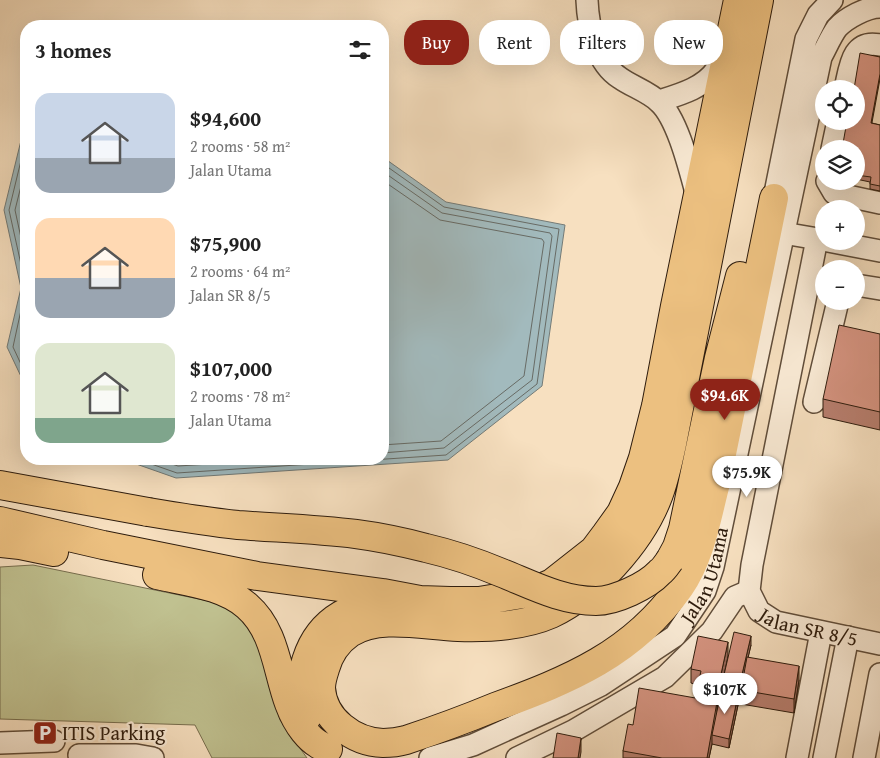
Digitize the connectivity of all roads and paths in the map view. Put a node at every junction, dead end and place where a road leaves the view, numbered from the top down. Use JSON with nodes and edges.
{"nodes":[{"id":1,"x":587,"y":0,"type":"edge"},
{"id":2,"x":743,"y":0,"type":"edge"},
{"id":3,"x":832,"y":0,"type":"edge"},
{"id":4,"x":880,"y":7,"type":"edge"},
{"id":5,"x":880,"y":45,"type":"edge"},
{"id":6,"x":728,"y":48,"type":"junction"},
{"id":7,"x":848,"y":80,"type":"edge"},
{"id":8,"x":659,"y":101,"type":"junction"},
{"id":9,"x":800,"y":155,"type":"junction"},
{"id":10,"x":815,"y":158,"type":"edge"},
{"id":11,"x":832,"y":190,"type":"edge"},
{"id":12,"x":697,"y":197,"type":"junction"},
{"id":13,"x":774,"y":198,"type":"junction"},
{"id":14,"x":880,"y":203,"type":"edge"},
{"id":15,"x":783,"y":233,"type":"junction"},
{"id":16,"x":815,"y":239,"type":"edge"},
{"id":17,"x":865,"y":247,"type":"edge"},
{"id":18,"x":880,"y":249,"type":"edge"},
{"id":19,"x":821,"y":250,"type":"edge"},
{"id":20,"x":865,"y":286,"type":"edge"},
{"id":21,"x":880,"y":289,"type":"edge"},
{"id":22,"x":836,"y":310,"type":"edge"},
{"id":23,"x":814,"y":402,"type":"dead end"},
{"id":24,"x":0,"y":485,"type":"edge"},
{"id":25,"x":0,"y":521,"type":"edge"},
{"id":26,"x":0,"y":543,"type":"edge"},
{"id":27,"x":749,"y":591,"type":"junction"},
{"id":28,"x":420,"y":600,"type":"junction"},
{"id":29,"x":821,"y":632,"type":"junction"},
{"id":30,"x":848,"y":637,"type":"junction"},
{"id":31,"x":880,"y":644,"type":"edge"},
{"id":32,"x":880,"y":674,"type":"edge"},
{"id":33,"x":878,"y":697,"type":"edge"},
{"id":34,"x":0,"y":743,"type":"edge"},
{"id":35,"x":71,"y":749,"type":"edge"},
{"id":36,"x":336,"y":754,"type":"edge"},
{"id":37,"x":153,"y":758,"type":"edge"},
{"id":38,"x":430,"y":758,"type":"edge"},
{"id":39,"x":516,"y":758,"type":"edge"},
{"id":40,"x":798,"y":758,"type":"edge"},
{"id":41,"x":824,"y":758,"type":"edge"},
{"id":42,"x":864,"y":758,"type":"edge"}],
"edges":[{"from":1,"to":8,"type":"street"},
{"from":2,"to":6,"type":"highway"},
{"from":2,"to":13,"type":"highway"},
{"from":3,"to":13,"type":"street"},
{"from":4,"to":9,"type":"street","name":"Jalan Utama"},
{"from":5,"to":7,"type":"street"},
{"from":6,"to":8,"type":"street"},
{"from":6,"to":12,"type":"highway"},
{"from":8,"to":12,"type":"street"},
{"from":9,"to":10,"type":"street"},
{"from":9,"to":15,"type":"street","name":"Jalan Utama"},
{"from":11,"to":14,"type":"street"},
{"from":12,"to":28,"type":"highway"},
{"from":13,"to":24,"type":"highway","bridge":true},
{"from":15,"to":16,"type":"street"},
{"from":15,"to":38,"type":"street","name":"Jalan Utama"},
{"from":17,"to":18,"type":"street"},
{"from":19,"to":27,"type":"street","name":"Jalan SR 8/5"},
{"from":20,"to":21,"type":"street"},
{"from":22,"to":23,"type":"street"},
{"from":25,"to":28,"type":"highway"},
{"from":26,"to":36,"type":"highway"},
{"from":27,"to":29,"type":"street","name":"Jalan SR 8/5"},
{"from":27,"to":39,"type":"street"},
{"from":28,"to":36,"type":"highway"},
{"from":29,"to":30,"type":"street","name":"Jalan SR 8/5"},
{"from":29,"to":40,"type":"street"},
{"from":30,"to":31,"type":"street","name":"Jalan SR 8/5"},
{"from":30,"to":41,"type":"street"},
{"from":32,"to":33,"type":"street"},
{"from":33,"to":42,"type":"street"},
{"from":34,"to":35,"type":"street"},
{"from":35,"to":37,"type":"street"}]}
